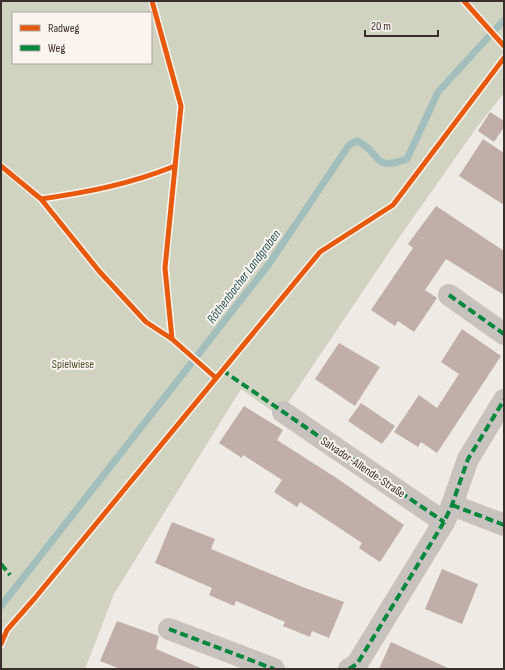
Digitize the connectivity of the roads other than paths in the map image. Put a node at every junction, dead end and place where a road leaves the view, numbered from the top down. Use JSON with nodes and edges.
{"nodes":[{"id":1,"x":448,"y":295,"type":"dead end"},
{"id":2,"x":504,"y":334,"type":"edge"},
{"id":3,"x":504,"y":400,"type":"edge"},
{"id":4,"x":283,"y":412,"type":"dead end"},
{"id":5,"x":448,"y":513,"type":"junction"},
{"id":6,"x":504,"y":525,"type":"edge"},
{"id":7,"x":169,"y":629,"type":"dead end"},
{"id":8,"x":274,"y":669,"type":"edge"},
{"id":9,"x":349,"y":669,"type":"edge"}],
"edges":[{"from":1,"to":2,"type":"street"},
{"from":3,"to":5,"type":"street"},
{"from":4,"to":5,"type":"street","name":"Salvador-Allende-Straße"},
{"from":5,"to":6,"type":"street","name":"Salvador-Allende-Straße"},
{"from":5,"to":9,"type":"street"},
{"from":7,"to":8,"type":"street"}]}
